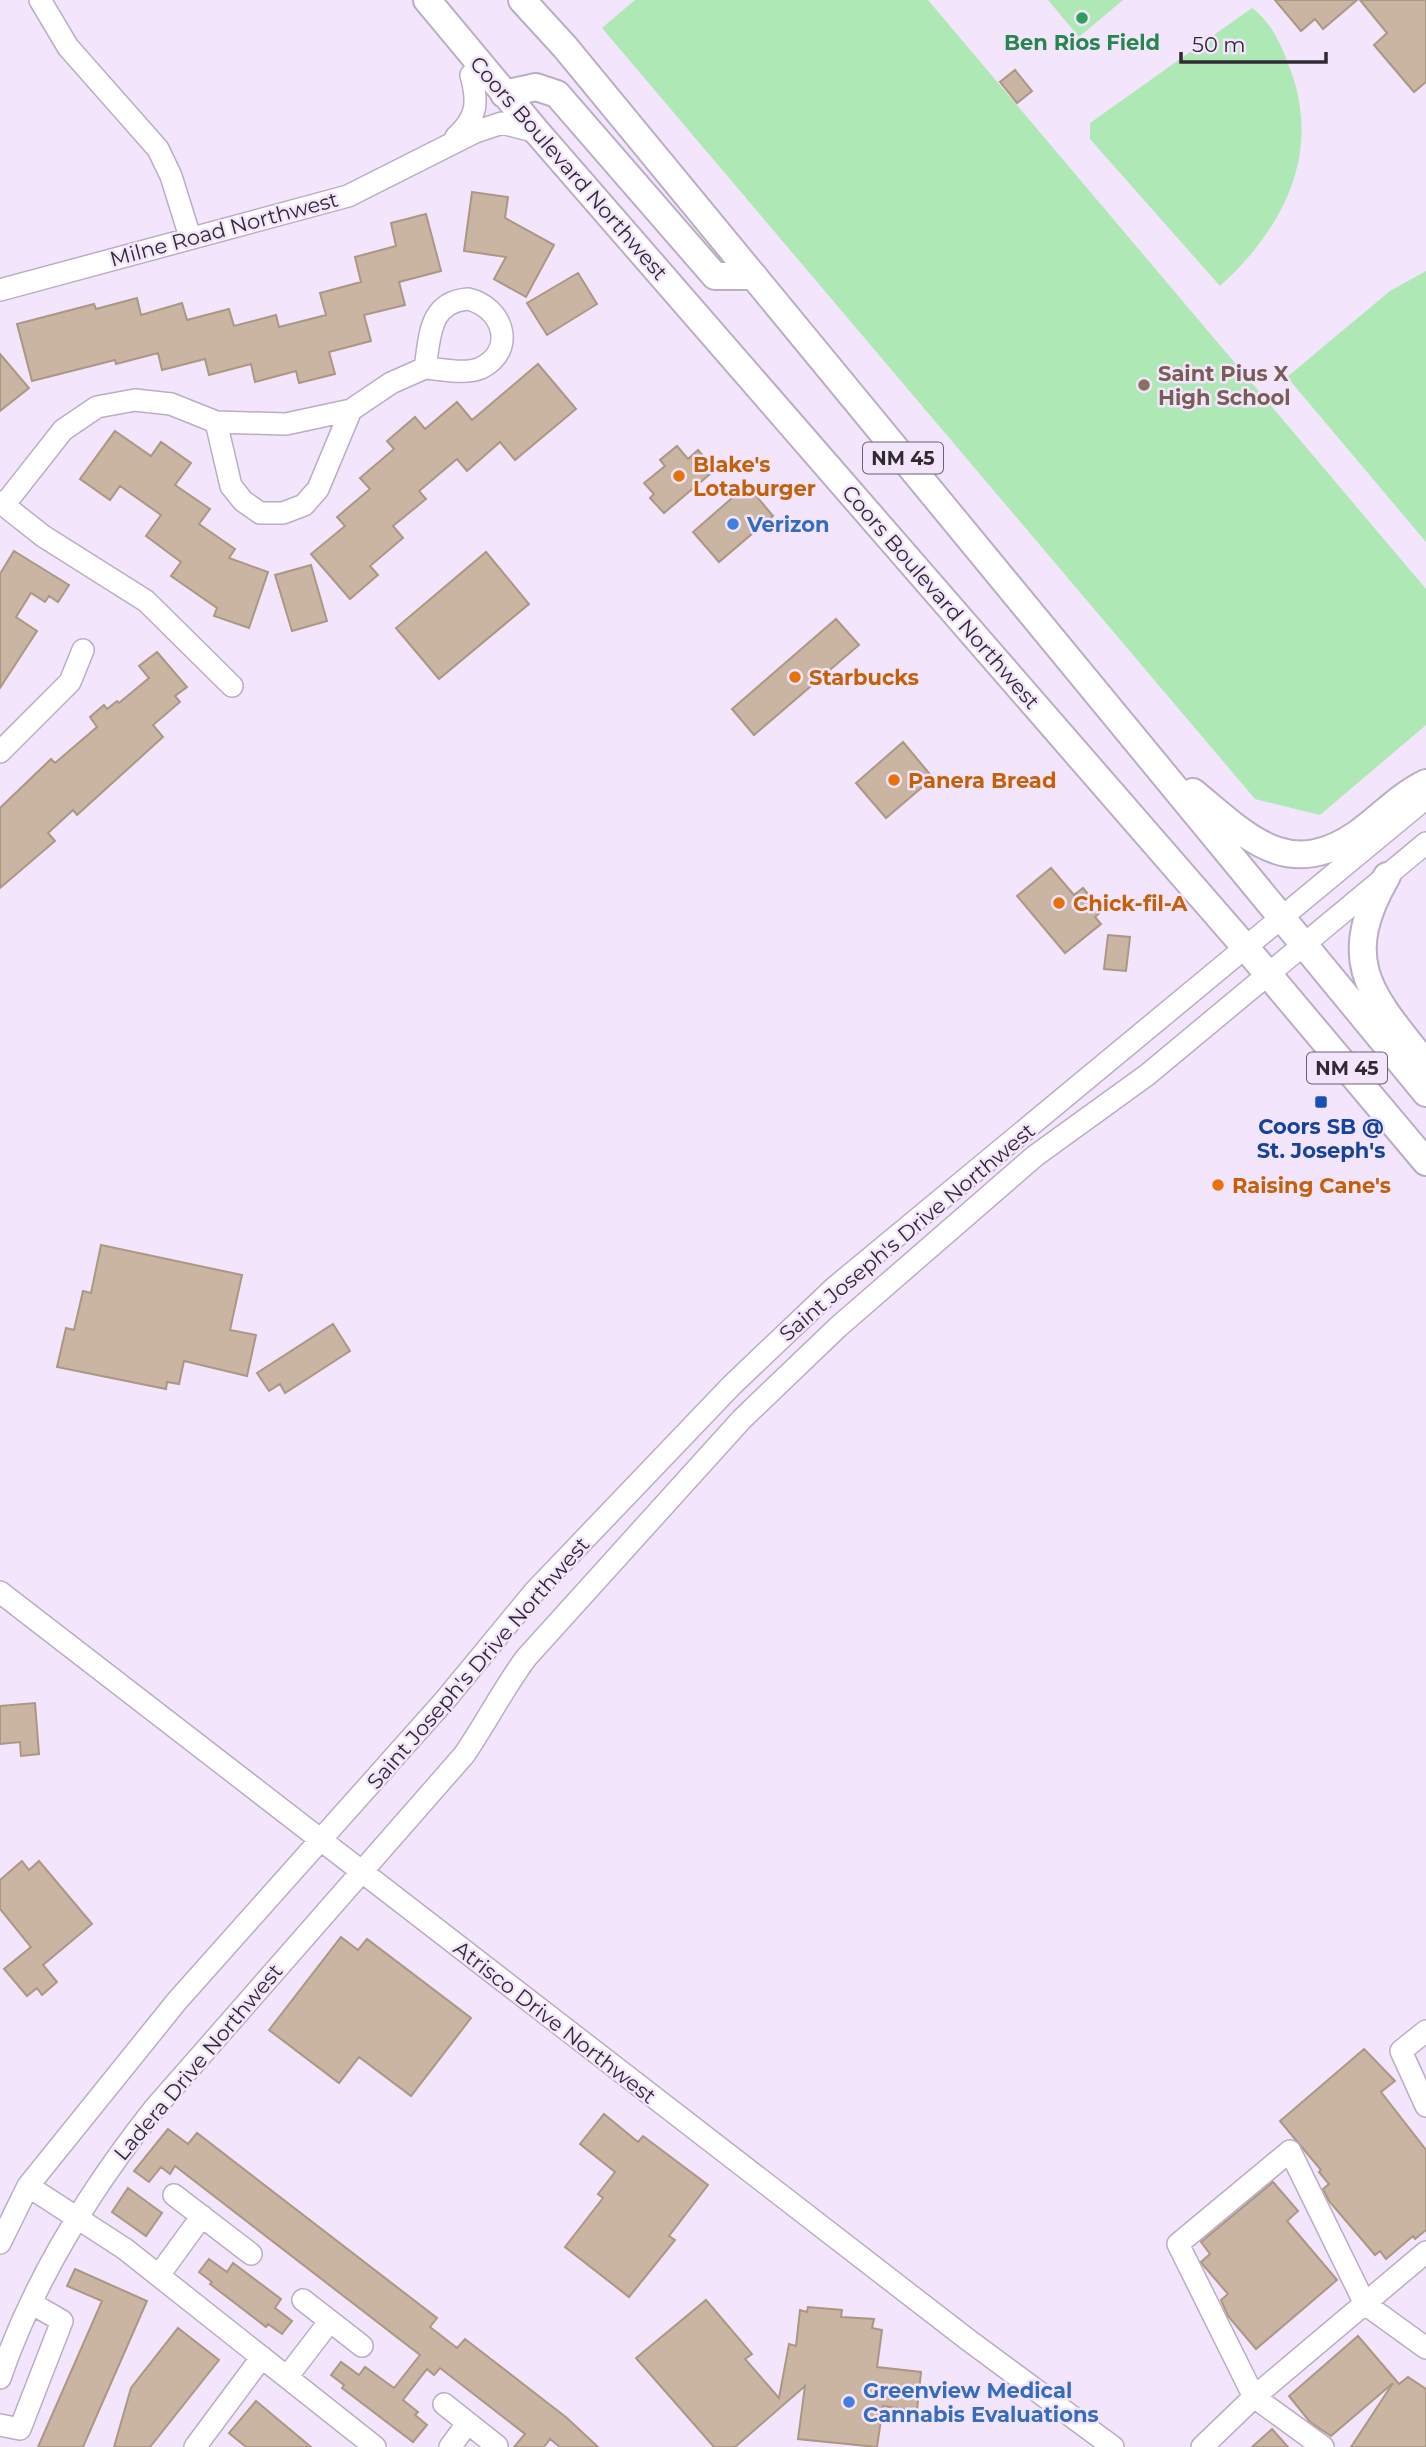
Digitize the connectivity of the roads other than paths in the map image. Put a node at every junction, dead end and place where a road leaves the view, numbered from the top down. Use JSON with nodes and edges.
{"nodes":[{"id":1,"x":40,"y":0,"type":"edge"},
{"id":2,"x":408,"y":0,"type":"edge"},
{"id":3,"x":427,"y":0,"type":"edge"},
{"id":4,"x":522,"y":0,"type":"edge"},
{"id":5,"x":471,"y":75,"type":"joint"},
{"id":6,"x":504,"y":94,"type":"junction"},
{"id":7,"x":537,"y":132,"type":"junction"},
{"id":8,"x":442,"y":150,"type":"junction"},
{"id":9,"x":190,"y":237,"type":"junction"},
{"id":10,"x":754,"y":276,"type":"junction"},
{"id":11,"x":0,"y":290,"type":"edge"},
{"id":12,"x":425,"y":368,"type":"dead end"},
{"id":13,"x":351,"y":410,"type":"junction"},
{"id":14,"x":216,"y":422,"type":"junction"},
{"id":15,"x":2,"y":503,"type":"edge"},
{"id":16,"x":83,"y":650,"type":"dead end"},
{"id":17,"x":232,"y":686,"type":"dead end"},
{"id":18,"x":0,"y":752,"type":"edge"},
{"id":19,"x":1150,"y":757,"type":"junction"},
{"id":20,"x":1426,"y":783,"type":"edge"},
{"id":21,"x":1426,"y":798,"type":"edge"},
{"id":22,"x":1426,"y":843,"type":"edge"},
{"id":23,"x":1387,"y":876,"type":"junction"},
{"id":24,"x":1283,"y":918,"type":"junction"},
{"id":25,"x":1303,"y":944,"type":"junction"},
{"id":26,"x":1246,"y":948,"type":"junction"},
{"id":27,"x":1268,"y":974,"type":"junction"},
{"id":28,"x":1426,"y":1064,"type":"edge"},
{"id":29,"x":1426,"y":1093,"type":"edge"},
{"id":30,"x":1426,"y":1162,"type":"edge"},
{"id":31,"x":834,"y":1288,"type":"junction"},
{"id":32,"x":855,"y":1312,"type":"junction"},
{"id":33,"x":0,"y":1592,"type":"edge"},
{"id":34,"x":322,"y":1839,"type":"junction"},
{"id":35,"x":361,"y":1872,"type":"junction"},
{"id":36,"x":1426,"y":2031,"type":"edge"},
{"id":37,"x":1426,"y":2106,"type":"edge"},
{"id":38,"x":28,"y":2186,"type":"junction"},
{"id":39,"x":174,"y":2195,"type":"dead end"},
{"id":40,"x":202,"y":2216,"type":"junction"},
{"id":41,"x":76,"y":2218,"type":"junction"},
{"id":42,"x":0,"y":2243,"type":"edge"},
{"id":43,"x":1426,"y":2252,"type":"edge"},
{"id":44,"x":251,"y":2253,"type":"dead end"},
{"id":45,"x":159,"y":2275,"type":"junction"},
{"id":46,"x":303,"y":2300,"type":"dead end"},
{"id":47,"x":31,"y":2302,"type":"junction"},
{"id":48,"x":1365,"y":2304,"type":"junction"},
{"id":49,"x":330,"y":2321,"type":"junction"},
{"id":50,"x":362,"y":2346,"type":"dead end"},
{"id":51,"x":1426,"y":2348,"type":"edge"},
{"id":52,"x":262,"y":2357,"type":"junction"},
{"id":53,"x":287,"y":2377,"type":"junction"},
{"id":54,"x":0,"y":2378,"type":"edge"},
{"id":55,"x":1254,"y":2397,"type":"junction"},
{"id":56,"x":444,"y":2404,"type":"dead end"},
{"id":57,"x":467,"y":2424,"type":"junction"},
{"id":58,"x":0,"y":2426,"type":"edge"},
{"id":59,"x":199,"y":2445,"type":"edge"},
{"id":60,"x":497,"y":2446,"type":"edge"},
{"id":61,"x":375,"y":2447,"type":"edge"},
{"id":62,"x":450,"y":2447,"type":"edge"},
{"id":63,"x":1114,"y":2447,"type":"edge"},
{"id":64,"x":1202,"y":2447,"type":"edge"},
{"id":65,"x":1323,"y":2447,"type":"edge"}],
"edges":[{"from":1,"to":9,"type":"street"},
{"from":2,"to":5,"type":"main road"},
{"from":3,"to":6,"type":"main road","name":"Coors Boulevard Northwest","number":"NM 45"},
{"from":4,"to":10,"type":"main road","number":"NM 45"},
{"from":5,"to":8,"type":"street","name":"Milne Road Northwest"},
{"from":6,"to":7,"type":"main road","name":"Coors Boulevard Northwest","number":"NM 45"},
{"from":6,"to":10,"type":"main road"},
{"from":7,"to":8,"type":"street","name":"Milne Road Northwest"},
{"from":7,"to":26,"type":"main road","name":"Coors Boulevard Northwest","number":"NM 45"},
{"from":8,"to":9,"type":"street","name":"Milne Road Northwest"},
{"from":9,"to":11,"type":"street","name":"Milne Road Northwest"},
{"from":10,"to":19,"type":"main road","number":"NM 45"},
{"from":12,"to":13,"type":"street"},
{"from":13,"to":14,"type":"street"},
{"from":13,"to":14,"type":"street"},
{"from":14,"to":15,"type":"street"},
{"from":15,"to":17,"type":"street"},
{"from":16,"to":18,"type":"street"},
{"from":19,"to":20,"type":"main road"},
{"from":19,"to":24,"type":"main road","number":"NM 45"},
{"from":21,"to":24,"type":"street","name":"Saint Joseph's Drive Northwest"},
{"from":22,"to":23,"type":"street","name":"Saint Joseph's Drive Northwest"},
{"from":23,"to":25,"type":"street","name":"Saint Joseph's Drive Northwest"},
{"from":23,"to":28,"type":"main road"},
{"from":24,"to":25,"type":"main road","number":"NM 45"},
{"from":24,"to":26,"type":"street","name":"Saint Joseph's Drive Northwest"},
{"from":25,"to":27,"type":"street","name":"Saint Joseph's Drive Northwest"},
{"from":25,"to":29,"type":"main road","number":"NM 45"},
{"from":26,"to":27,"type":"main road","name":"Coors Boulevard Northwest","number":"NM 45"},
{"from":26,"to":31,"type":"street","name":"Saint Joseph's Drive Northwest"},
{"from":27,"to":30,"type":"main road","name":"Coors Boulevard Northwest","number":"NM 45"},
{"from":27,"to":32,"type":"street","name":"Saint Joseph's Drive Northwest"},
{"from":31,"to":32,"type":"street"},
{"from":31,"to":34,"type":"street","name":"Saint Joseph's Drive Northwest"},
{"from":32,"to":35,"type":"street","name":"Saint Joseph's Drive Northwest"},
{"from":33,"to":34,"type":"street","name":"Atrisco Drive Northwest"},
{"from":34,"to":35,"type":"street","name":"Atrisco Drive Northwest"},
{"from":34,"to":38,"type":"street"},
{"from":35,"to":41,"type":"street","name":"Ladera Drive Northwest"},
{"from":35,"to":63,"type":"street","name":"Atrisco Drive Northwest"},
{"from":36,"to":37,"type":"street"},
{"from":38,"to":41,"type":"street"},
{"from":38,"to":42,"type":"street"},
{"from":39,"to":40,"type":"street"},
{"from":40,"to":44,"type":"street"},
{"from":40,"to":45,"type":"street"},
{"from":41,"to":45,"type":"street"},
{"from":41,"to":47,"type":"street","name":"Ladera Drive Northwest"},
{"from":43,"to":48,"type":"street"},
{"from":45,"to":52,"type":"street"},
{"from":46,"to":49,"type":"street"},
{"from":47,"to":54,"type":"street","name":"Ladera Drive Northwest"},
{"from":47,"to":58,"type":"street"},
{"from":48,"to":51,"type":"street"},
{"from":48,"to":55,"type":"street"},
{"from":48,"to":55,"type":"street"},
{"from":49,"to":50,"type":"street"},
{"from":49,"to":53,"type":"street"},
{"from":52,"to":53,"type":"street"},
{"from":52,"to":59,"type":"street"},
{"from":53,"to":61,"type":"street"},
{"from":55,"to":64,"type":"street"},
{"from":55,"to":65,"type":"street"},
{"from":56,"to":57,"type":"street"},
{"from":57,"to":60,"type":"street"},
{"from":57,"to":62,"type":"street"}]}
